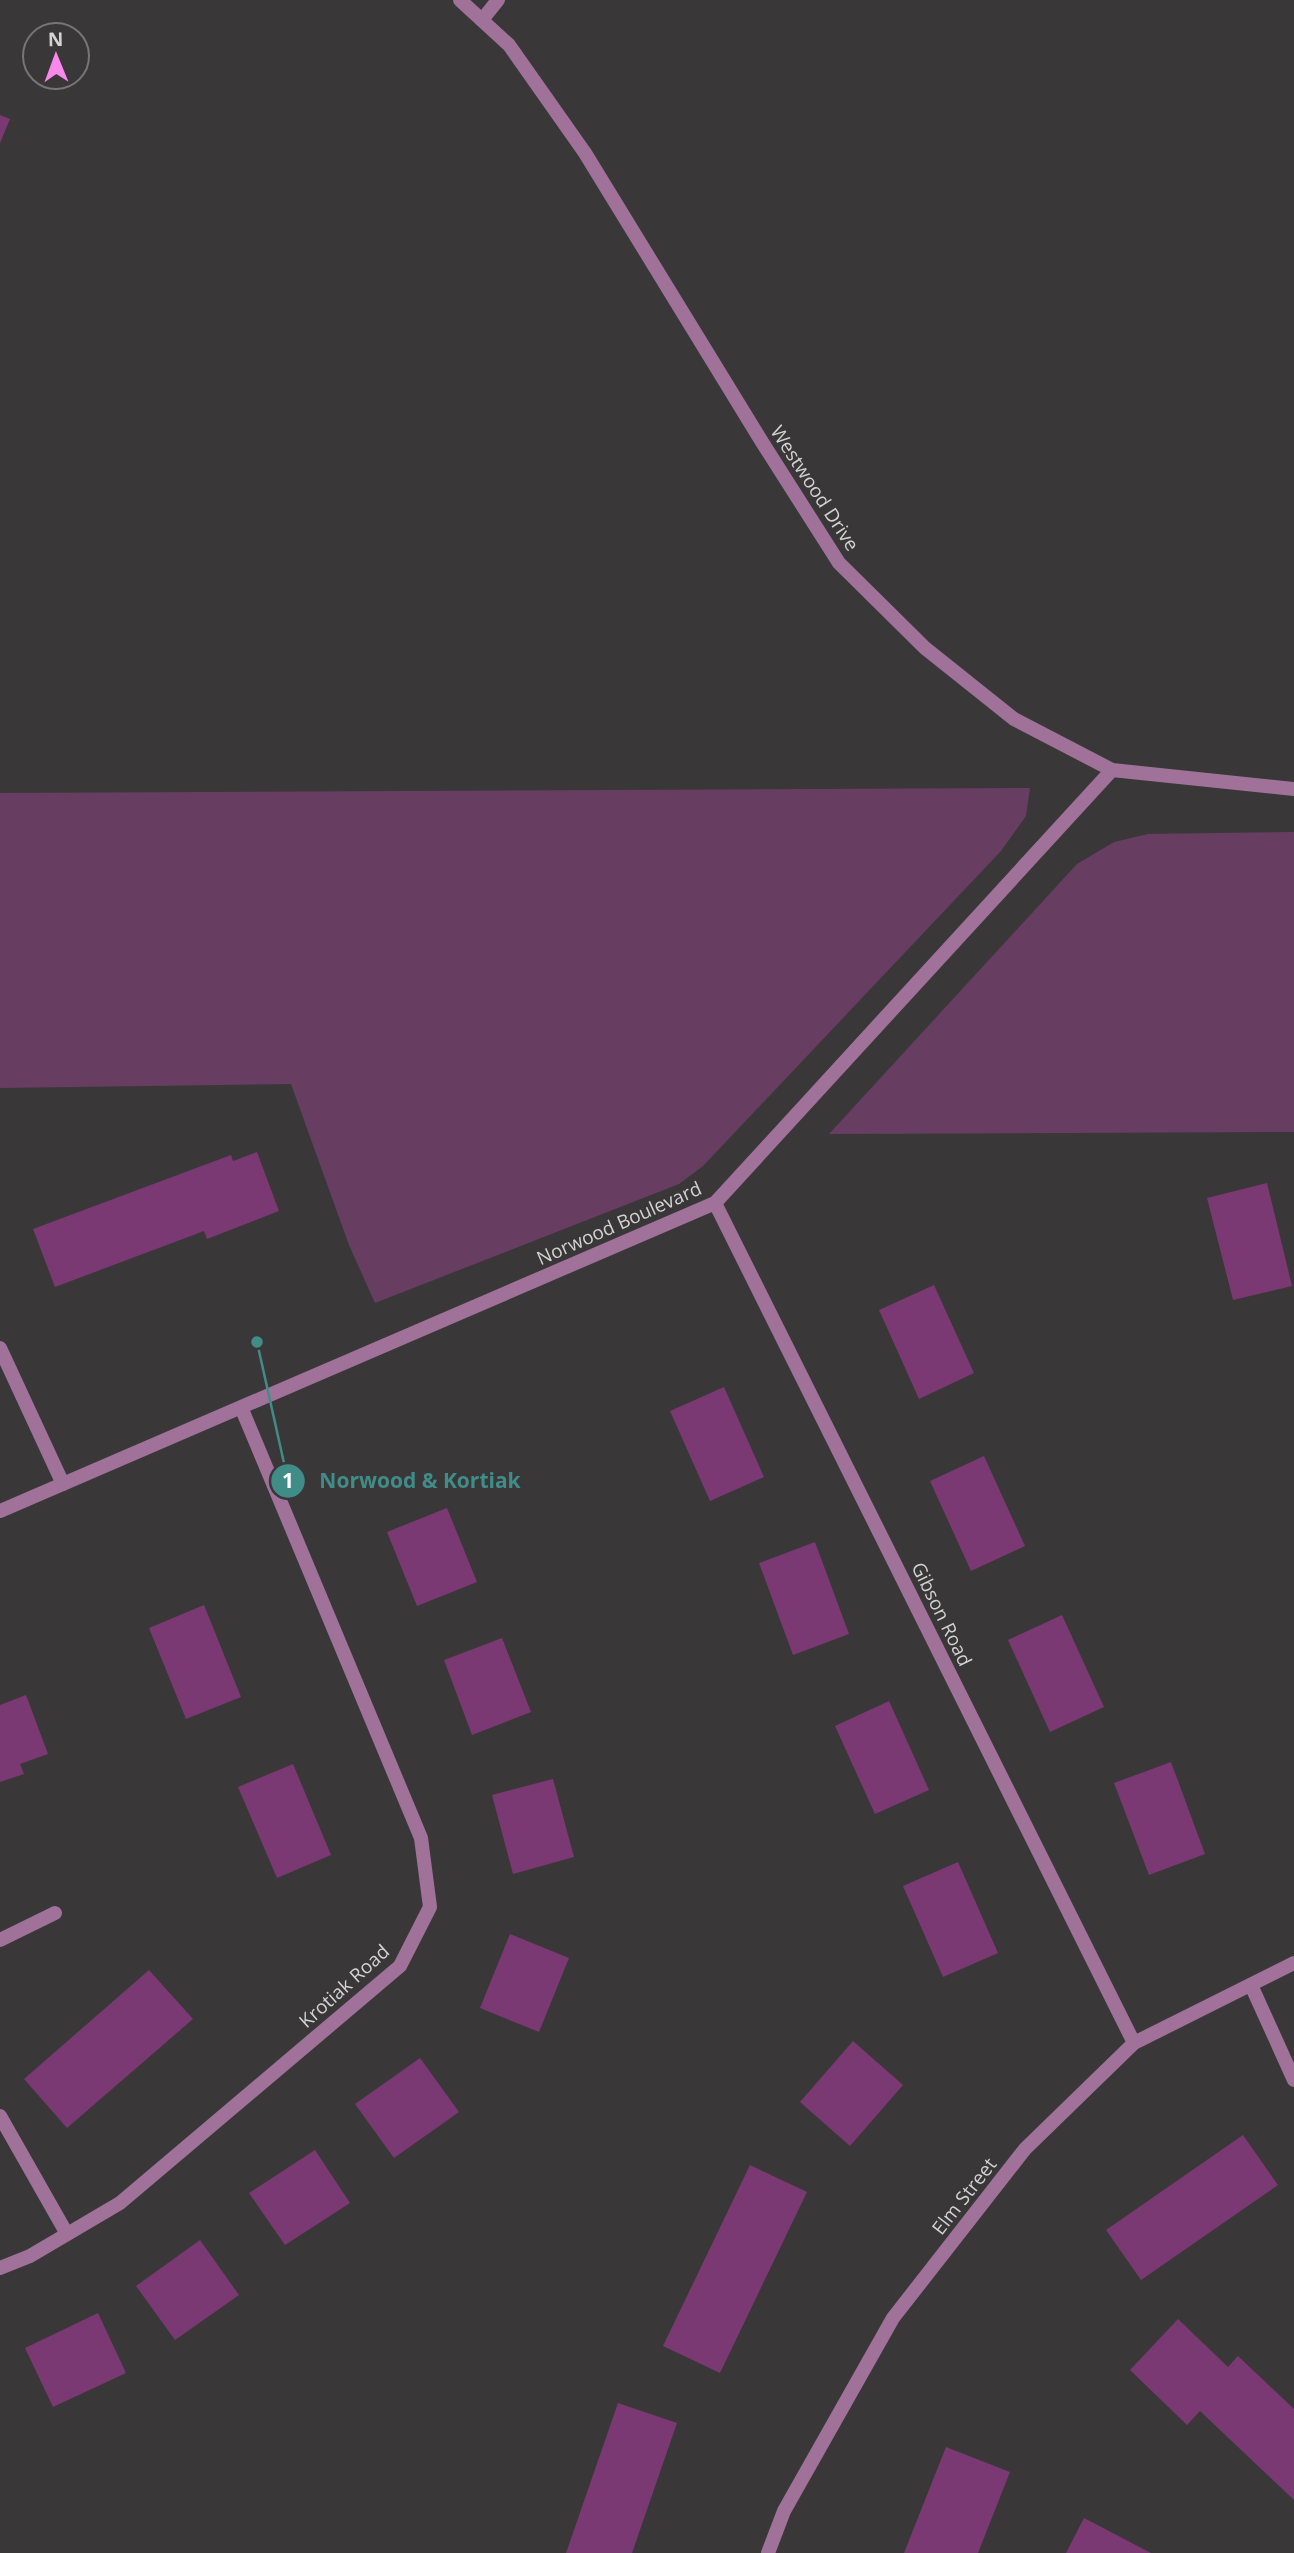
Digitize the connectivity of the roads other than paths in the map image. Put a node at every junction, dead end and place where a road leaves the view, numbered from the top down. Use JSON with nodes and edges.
{"nodes":[{"id":1,"x":460,"y":0,"type":"edge"},
{"id":2,"x":498,"y":0,"type":"edge"},
{"id":3,"x":482,"y":20,"type":"junction"},
{"id":4,"x":1112,"y":770,"type":"junction"},
{"id":5,"x":1294,"y":789,"type":"edge"},
{"id":6,"x":715,"y":1203,"type":"junction"},
{"id":7,"x":0,"y":1348,"type":"edge"},
{"id":8,"x":241,"y":1407,"type":"junction"},
{"id":9,"x":63,"y":1484,"type":"junction"},
{"id":10,"x":0,"y":1511,"type":"edge"},
{"id":11,"x":55,"y":1913,"type":"dead end"},
{"id":12,"x":0,"y":1940,"type":"edge"},
{"id":13,"x":1294,"y":1963,"type":"edge"},
{"id":14,"x":1251,"y":1985,"type":"junction"},
{"id":15,"x":1134,"y":2043,"type":"junction"},
{"id":16,"x":1294,"y":2080,"type":"edge"},
{"id":17,"x":0,"y":2116,"type":"edge"},
{"id":18,"x":68,"y":2234,"type":"junction"},
{"id":19,"x":0,"y":2268,"type":"edge"},
{"id":20,"x":768,"y":2553,"type":"edge"}],
"edges":[{"from":1,"to":3,"type":"street","name":"Westwood Drive"},
{"from":2,"to":3,"type":"street"},
{"from":3,"to":4,"type":"street","name":"Westwood Drive"},
{"from":4,"to":5,"type":"street","name":"Westwood Drive"},
{"from":4,"to":6,"type":"street","name":"Norwood Boulevard"},
{"from":6,"to":8,"type":"street","name":"Norwood Boulevard"},
{"from":6,"to":15,"type":"street","name":"Gibson Road"},
{"from":7,"to":9,"type":"street"},
{"from":8,"to":9,"type":"street","name":"Norwood Boulevard"},
{"from":8,"to":18,"type":"street","name":"Krotiak Road"},
{"from":9,"to":10,"type":"street","name":"Norwood Boulevard"},
{"from":11,"to":12,"type":"street"},
{"from":13,"to":14,"type":"street","name":"Elm Street"},
{"from":14,"to":15,"type":"street","name":"Elm Street"},
{"from":14,"to":16,"type":"street"},
{"from":15,"to":20,"type":"street","name":"Elm Street"},
{"from":17,"to":18,"type":"street"},
{"from":18,"to":19,"type":"street","name":"Krotiak Road"}]}
